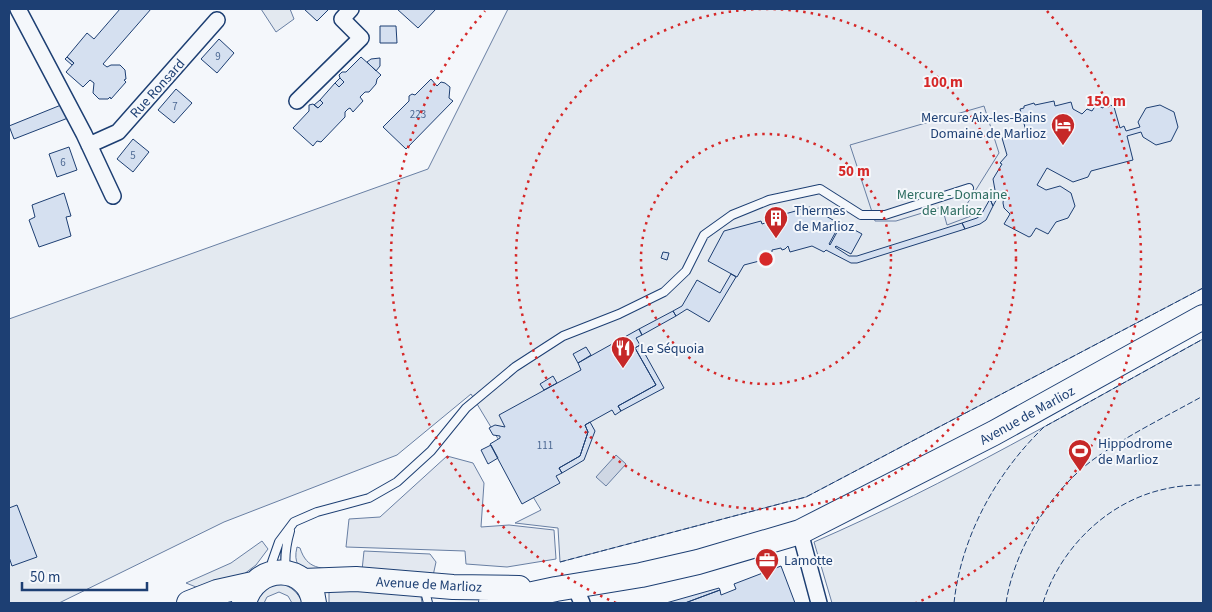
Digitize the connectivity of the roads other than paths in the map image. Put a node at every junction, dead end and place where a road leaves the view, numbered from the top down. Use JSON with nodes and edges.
{"nodes":[{"id":1,"x":18,"y":9,"type":"edge"},
{"id":2,"x":351,"y":9,"type":"edge"},
{"id":3,"x":217,"y":20,"type":"dead end"},
{"id":4,"x":297,"y":101,"type":"dead end"},
{"id":5,"x":89,"y":145,"type":"junction"},
{"id":6,"x":969,"y":188,"type":"dead end"},
{"id":7,"x":113,"y":196,"type":"dead end"},
{"id":8,"x":1203,"y":317,"type":"edge"},
{"id":9,"x":848,"y":508,"type":"junction"},
{"id":10,"x":294,"y":522,"type":"junction"},
{"id":11,"x":800,"y":532,"type":"junction"},
{"id":12,"x":765,"y":541,"type":"junction"},
{"id":13,"x":288,"y":576,"type":"junction"},
{"id":14,"x":424,"y":593,"type":"edge"},
{"id":15,"x":571,"y":593,"type":"edge"},
{"id":16,"x":248,"y":594,"type":"edge"},
{"id":17,"x":188,"y":603,"type":"edge"},
{"id":18,"x":314,"y":603,"type":"edge"},
{"id":19,"x":491,"y":603,"type":"edge"},
{"id":20,"x":819,"y":603,"type":"edge"}],
"edges":[{"from":1,"to":5,"type":"street"},
{"from":2,"to":4,"type":"street"},
{"from":3,"to":5,"type":"street","name":"Rue Ronsard"},
{"from":5,"to":7,"type":"street"},
{"from":6,"to":10,"type":"lane"},
{"from":8,"to":9,"type":"main road","name":"Avenue de Marlioz"},
{"from":9,"to":11,"type":"main road","name":"Avenue de Marlioz"},
{"from":9,"to":12,"type":"main road","name":"Avenue de Marlioz"},
{"from":10,"to":13,"type":"lane"},
{"from":10,"to":13,"type":"lane"},
{"from":11,"to":12,"type":"main road","name":"Avenue de Marlioz"},
{"from":11,"to":20,"type":"street"},
{"from":12,"to":15,"type":"main road","name":"Avenue de Marlioz"},
{"from":13,"to":14,"type":"main road","name":"Avenue de Marlioz"},
{"from":13,"to":16,"type":"main road"},
{"from":13,"to":18,"type":"main road"},
{"from":14,"to":15,"type":"main road","name":"Avenue de Marlioz"},
{"from":15,"to":19,"type":"main road","name":"Avenue de Marlioz"},
{"from":16,"to":17,"type":"main road"}]}
